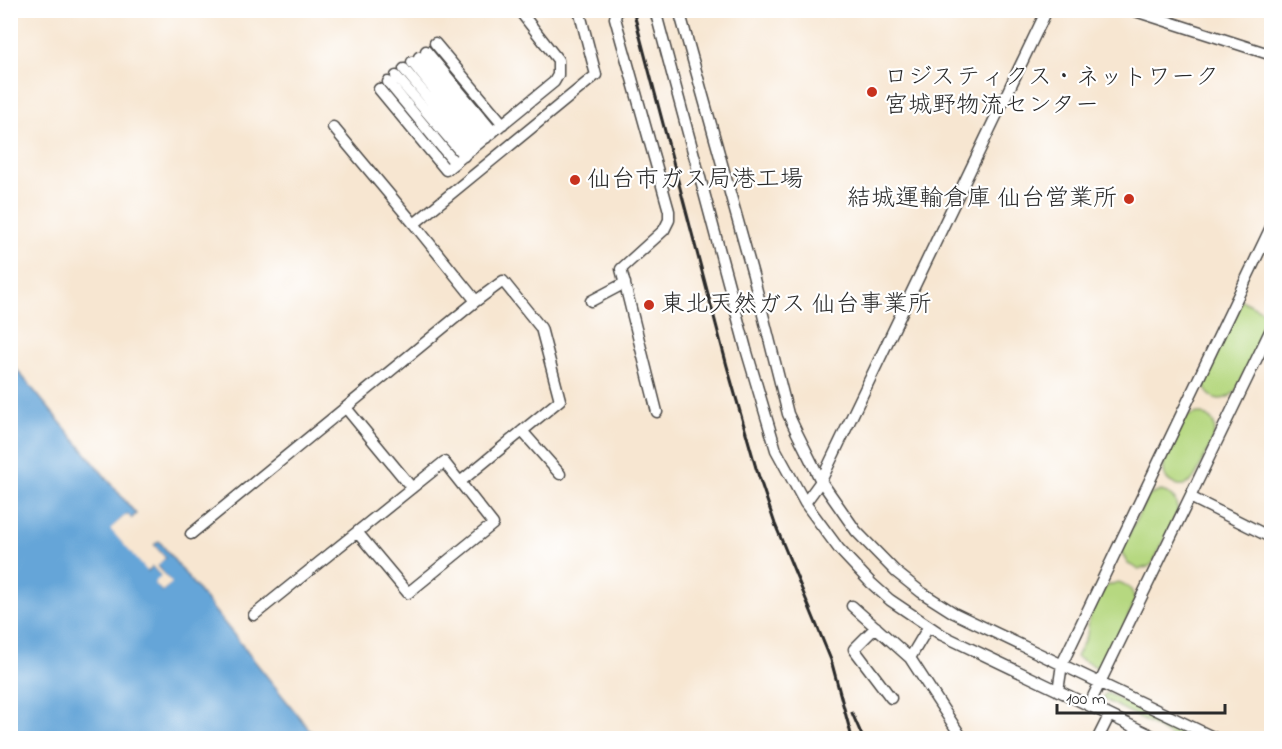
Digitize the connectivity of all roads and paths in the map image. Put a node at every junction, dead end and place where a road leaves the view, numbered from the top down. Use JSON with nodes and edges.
{"nodes":[{"id":1,"x":519,"y":10,"type":"edge"},
{"id":2,"x":579,"y":10,"type":"edge"},
{"id":3,"x":616,"y":10,"type":"edge"},
{"id":4,"x":655,"y":10,"type":"edge"},
{"id":5,"x":678,"y":10,"type":"edge"},
{"id":6,"x":1047,"y":10,"type":"edge"},
{"id":7,"x":1132,"y":10,"type":"edge"},
{"id":8,"x":1272,"y":55,"type":"edge"},
{"id":9,"x":411,"y":63,"type":"junction"},
{"id":10,"x":379,"y":89,"type":"dead end"},
{"id":11,"x":503,"y":124,"type":"junction"},
{"id":12,"x":333,"y":127,"type":"dead end"},
{"id":13,"x":475,"y":147,"type":"junction"},
{"id":14,"x":414,"y":224,"type":"junction"},
{"id":15,"x":1272,"y":225,"type":"edge"},
{"id":16,"x":625,"y":283,"type":"junction"},
{"id":17,"x":476,"y":301,"type":"junction"},
{"id":18,"x":591,"y":301,"type":"dead end"},
{"id":19,"x":1272,"y":327,"type":"edge"},
{"id":20,"x":346,"y":408,"type":"junction"},
{"id":21,"x":657,"y":412,"type":"dead end"},
{"id":22,"x":522,"y":431,"type":"junction"},
{"id":23,"x":560,"y":474,"type":"dead end"},
{"id":24,"x":821,"y":481,"type":"junction"},
{"id":25,"x":460,"y":482,"type":"junction"},
{"id":26,"x":412,"y":488,"type":"junction"},
{"id":27,"x":1190,"y":497,"type":"junction"},
{"id":28,"x":805,"y":503,"type":"junction"},
{"id":29,"x":357,"y":532,"type":"junction"},
{"id":30,"x":191,"y":534,"type":"dead end"},
{"id":31,"x":1272,"y":538,"type":"edge"},
{"id":32,"x":852,"y":606,"type":"dead end"},
{"id":33,"x":254,"y":615,"type":"dead end"},
{"id":34,"x":929,"y":626,"type":"junction"},
{"id":35,"x":876,"y":627,"type":"junction"},
{"id":36,"x":910,"y":658,"type":"junction"},
{"id":37,"x":1062,"y":664,"type":"junction"},
{"id":38,"x":1100,"y":683,"type":"junction"},
{"id":39,"x":1058,"y":691,"type":"junction"},
{"id":40,"x":891,"y":699,"type":"dead end"},
{"id":41,"x":1089,"y":705,"type":"junction"},
{"id":42,"x":1109,"y":716,"type":"junction"},
{"id":43,"x":962,"y":738,"type":"edge"},
{"id":44,"x":1098,"y":738,"type":"edge"},
{"id":45,"x":1157,"y":738,"type":"edge"},
{"id":46,"x":1215,"y":738,"type":"edge"}],
"edges":[{"from":1,"to":11,"type":"street"},
{"from":2,"to":14,"type":"street"},
{"from":3,"to":16,"type":"street"},
{"from":4,"to":28,"type":"street"},
{"from":5,"to":24,"type":"street"},
{"from":6,"to":24,"type":"street"},
{"from":7,"to":8,"type":"street"},
{"from":9,"to":11,"type":"street"},
{"from":9,"to":13,"type":"street"},
{"from":9,"to":13,"type":"street"},
{"from":9,"to":13,"type":"street"},
{"from":10,"to":13,"type":"street"},
{"from":11,"to":13,"type":"street"},
{"from":12,"to":14,"type":"street"},
{"from":14,"to":17,"type":"street"},
{"from":15,"to":37,"type":"street"},
{"from":16,"to":18,"type":"street"},
{"from":16,"to":21,"type":"street"},
{"from":17,"to":20,"type":"street"},
{"from":17,"to":22,"type":"street"},
{"from":19,"to":27,"type":"street"},
{"from":20,"to":26,"type":"street"},
{"from":20,"to":30,"type":"street"},
{"from":22,"to":23,"type":"street"},
{"from":22,"to":25,"type":"street"},
{"from":24,"to":28,"type":"street"},
{"from":24,"to":37,"type":"street"},
{"from":25,"to":26,"type":"street"},
{"from":25,"to":29,"type":"street"},
{"from":26,"to":29,"type":"street"},
{"from":27,"to":31,"type":"street"},
{"from":27,"to":38,"type":"street"},
{"from":28,"to":34,"type":"street"},
{"from":29,"to":33,"type":"street"},
{"from":32,"to":35,"type":"street"},
{"from":34,"to":36,"type":"street"},
{"from":34,"to":39,"type":"street"},
{"from":35,"to":36,"type":"street"},
{"from":35,"to":40,"type":"street"},
{"from":36,"to":43,"type":"street"},
{"from":37,"to":38,"type":"street"},
{"from":37,"to":39,"type":"street"},
{"from":38,"to":41,"type":"street"},
{"from":38,"to":46,"type":"street"},
{"from":39,"to":41,"type":"street"},
{"from":41,"to":42,"type":"street"},
{"from":42,"to":44,"type":"street"},
{"from":42,"to":45,"type":"street"}]}
